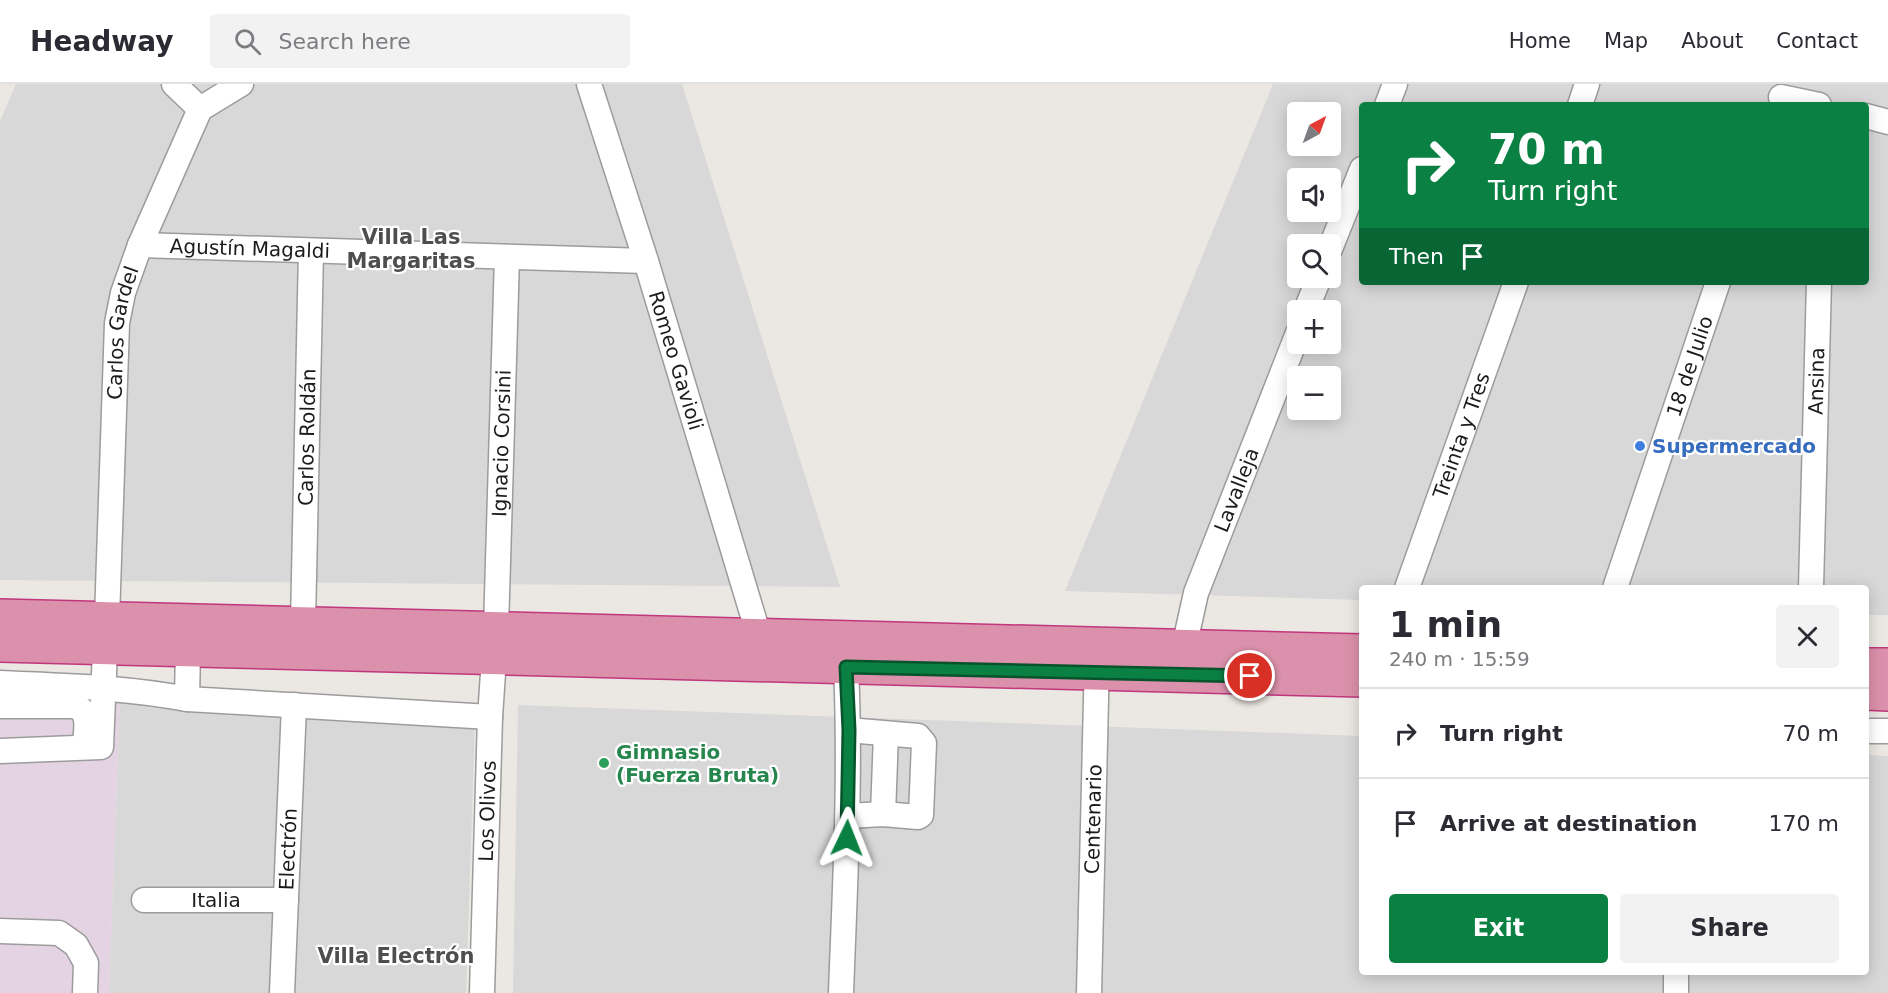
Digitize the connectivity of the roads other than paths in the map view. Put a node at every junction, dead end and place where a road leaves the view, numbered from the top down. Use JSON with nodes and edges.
{"nodes":[{"id":1,"x":174,"y":84,"type":"edge"},
{"id":2,"x":241,"y":84,"type":"edge"},
{"id":3,"x":589,"y":84,"type":"edge"},
{"id":4,"x":1395,"y":84,"type":"edge"},
{"id":5,"x":1587,"y":84,"type":"edge"},
{"id":6,"x":1823,"y":84,"type":"edge"},
{"id":7,"x":1781,"y":95,"type":"edge"},
{"id":8,"x":1388,"y":102,"type":"edge"},
{"id":9,"x":1581,"y":102,"type":"edge"},
{"id":10,"x":1808,"y":102,"type":"edge"},
{"id":11,"x":1824,"y":102,"type":"edge"},
{"id":12,"x":200,"y":109,"type":"junction"},
{"id":13,"x":1869,"y":117,"type":"edge"},
{"id":14,"x":1888,"y":122,"type":"edge"},
{"id":15,"x":1359,"y":176,"type":"edge"},
{"id":16,"x":1336,"y":234,"type":"edge"},
{"id":17,"x":140,"y":245,"type":"junction"},
{"id":18,"x":311,"y":251,"type":"junction"},
{"id":19,"x":507,"y":257,"type":"junction"},
{"id":20,"x":646,"y":261,"type":"junction"},
{"id":21,"x":1515,"y":285,"type":"edge"},
{"id":22,"x":1717,"y":285,"type":"edge"},
{"id":23,"x":1819,"y":285,"type":"edge"},
{"id":24,"x":1290,"y":354,"type":"edge"},
{"id":25,"x":1408,"y":585,"type":"edge"},
{"id":26,"x":1616,"y":585,"type":"edge"},
{"id":27,"x":1811,"y":585,"type":"edge"},
{"id":28,"x":0,"y":616,"type":"edge"},
{"id":29,"x":303,"y":623,"type":"junction"},
{"id":30,"x":106,"y":634,"type":"junction"},
{"id":31,"x":759,"y":636,"type":"junction"},
{"id":32,"x":495,"y":643,"type":"junction"},
{"id":33,"x":0,"y":645,"type":"edge"},
{"id":34,"x":1184,"y":647,"type":"junction"},
{"id":35,"x":188,"y":649,"type":"junction"},
{"id":36,"x":1359,"y":651,"type":"edge"},
{"id":37,"x":1097,"y":659,"type":"junction"},
{"id":38,"x":1869,"y":665,"type":"edge"},
{"id":39,"x":1888,"y":665,"type":"edge"},
{"id":40,"x":846,"y":667,"type":"junction"},
{"id":41,"x":1359,"y":680,"type":"edge"},
{"id":42,"x":0,"y":683,"type":"edge"},
{"id":43,"x":104,"y":687,"type":"junction"},
{"id":44,"x":1869,"y":693,"type":"edge"},
{"id":45,"x":1888,"y":694,"type":"edge"},
{"id":46,"x":187,"y":699,"type":"junction"},
{"id":47,"x":294,"y":705,"type":"junction"},
{"id":48,"x":0,"y":706,"type":"edge"},
{"id":49,"x":490,"y":717,"type":"junction"},
{"id":50,"x":849,"y":730,"type":"junction"},
{"id":51,"x":1869,"y":731,"type":"edge"},
{"id":52,"x":1888,"y":731,"type":"edge"},
{"id":53,"x":886,"y":734,"type":"junction"},
{"id":54,"x":85,"y":747,"type":"junction"},
{"id":55,"x":0,"y":751,"type":"edge"},
{"id":56,"x":883,"y":814,"type":"junction"},
{"id":57,"x":848,"y":816,"type":"junction"},
{"id":58,"x":144,"y":900,"type":"dead end"},
{"id":59,"x":286,"y":900,"type":"junction"},
{"id":60,"x":0,"y":931,"type":"edge"},
{"id":61,"x":1676,"y":975,"type":"edge"},
{"id":62,"x":85,"y":993,"type":"edge"},
{"id":63,"x":282,"y":993,"type":"edge"},
{"id":64,"x":482,"y":993,"type":"edge"},
{"id":65,"x":841,"y":993,"type":"edge"},
{"id":66,"x":1089,"y":993,"type":"edge"},
{"id":67,"x":1676,"y":993,"type":"edge"}],
"edges":[{"from":1,"to":12,"type":"street"},
{"from":2,"to":12,"type":"street"},
{"from":3,"to":20,"type":"street","name":"Romeo Gavioli"},
{"from":4,"to":8,"type":"street"},
{"from":5,"to":9,"type":"street"},
{"from":6,"to":11,"type":"street"},
{"from":7,"to":10,"type":"street"},
{"from":12,"to":17,"type":"street","name":"Carlos Gardel"},
{"from":13,"to":14,"type":"street"},
{"from":15,"to":16,"type":"street"},
{"from":17,"to":18,"type":"street","name":"Agustín Magaldi"},
{"from":17,"to":30,"type":"street","name":"Carlos Gardel"},
{"from":18,"to":19,"type":"street","name":"Agustín Magaldi"},
{"from":18,"to":29,"type":"street","name":"Carlos Roldán"},
{"from":19,"to":20,"type":"street","name":"Agustín Magaldi"},
{"from":19,"to":32,"type":"street","name":"Ignacio Corsini"},
{"from":20,"to":31,"type":"street","name":"Romeo Gavioli"},
{"from":21,"to":25,"type":"street","name":"Treinta y Tres"},
{"from":22,"to":26,"type":"street","name":"18 de Julio"},
{"from":23,"to":27,"type":"street","name":"Ansina"},
{"from":24,"to":34,"type":"street","name":"Lavalleja"},
{"from":28,"to":30,"type":"highway"},
{"from":29,"to":30,"type":"highway"},
{"from":29,"to":32,"type":"highway"},
{"from":30,"to":33,"type":"highway"},
{"from":30,"to":35,"type":"highway"},
{"from":30,"to":43,"type":"street","name":"Carlos Gardel"},
{"from":31,"to":32,"type":"highway"},
{"from":31,"to":37,"type":"highway"},
{"from":32,"to":35,"type":"highway"},
{"from":32,"to":40,"type":"highway"},
{"from":32,"to":49,"type":"street","name":"Los Olivos"},
{"from":34,"to":36,"type":"highway"},
{"from":34,"to":37,"type":"highway"},
{"from":35,"to":46,"type":"street"},
{"from":37,"to":40,"type":"highway"},
{"from":37,"to":41,"type":"highway"},
{"from":37,"to":66,"type":"street","name":"Centenario"},
{"from":38,"to":39,"type":"highway"},
{"from":40,"to":50,"type":"street"},
{"from":42,"to":43,"type":"street"},
{"from":43,"to":46,"type":"street"},
{"from":43,"to":54,"type":"street","name":"Carlos Gardel"},
{"from":44,"to":45,"type":"highway"},
{"from":46,"to":47,"type":"street"},
{"from":47,"to":49,"type":"street"},
{"from":47,"to":59,"type":"street","name":"Electrón"},
{"from":48,"to":54,"type":"street"},
{"from":49,"to":64,"type":"street","name":"Los Olivos"},
{"from":50,"to":53,"type":"street"},
{"from":50,"to":57,"type":"street"},
{"from":51,"to":52,"type":"street"},
{"from":53,"to":56,"type":"street"},
{"from":53,"to":56,"type":"street"},
{"from":54,"to":55,"type":"street"},
{"from":56,"to":57,"type":"street"},
{"from":57,"to":65,"type":"street"},
{"from":58,"to":59,"type":"street","name":"Italia"},
{"from":59,"to":63,"type":"street","name":"Electrón"},
{"from":60,"to":62,"type":"street"},
{"from":61,"to":67,"type":"street"}]}
